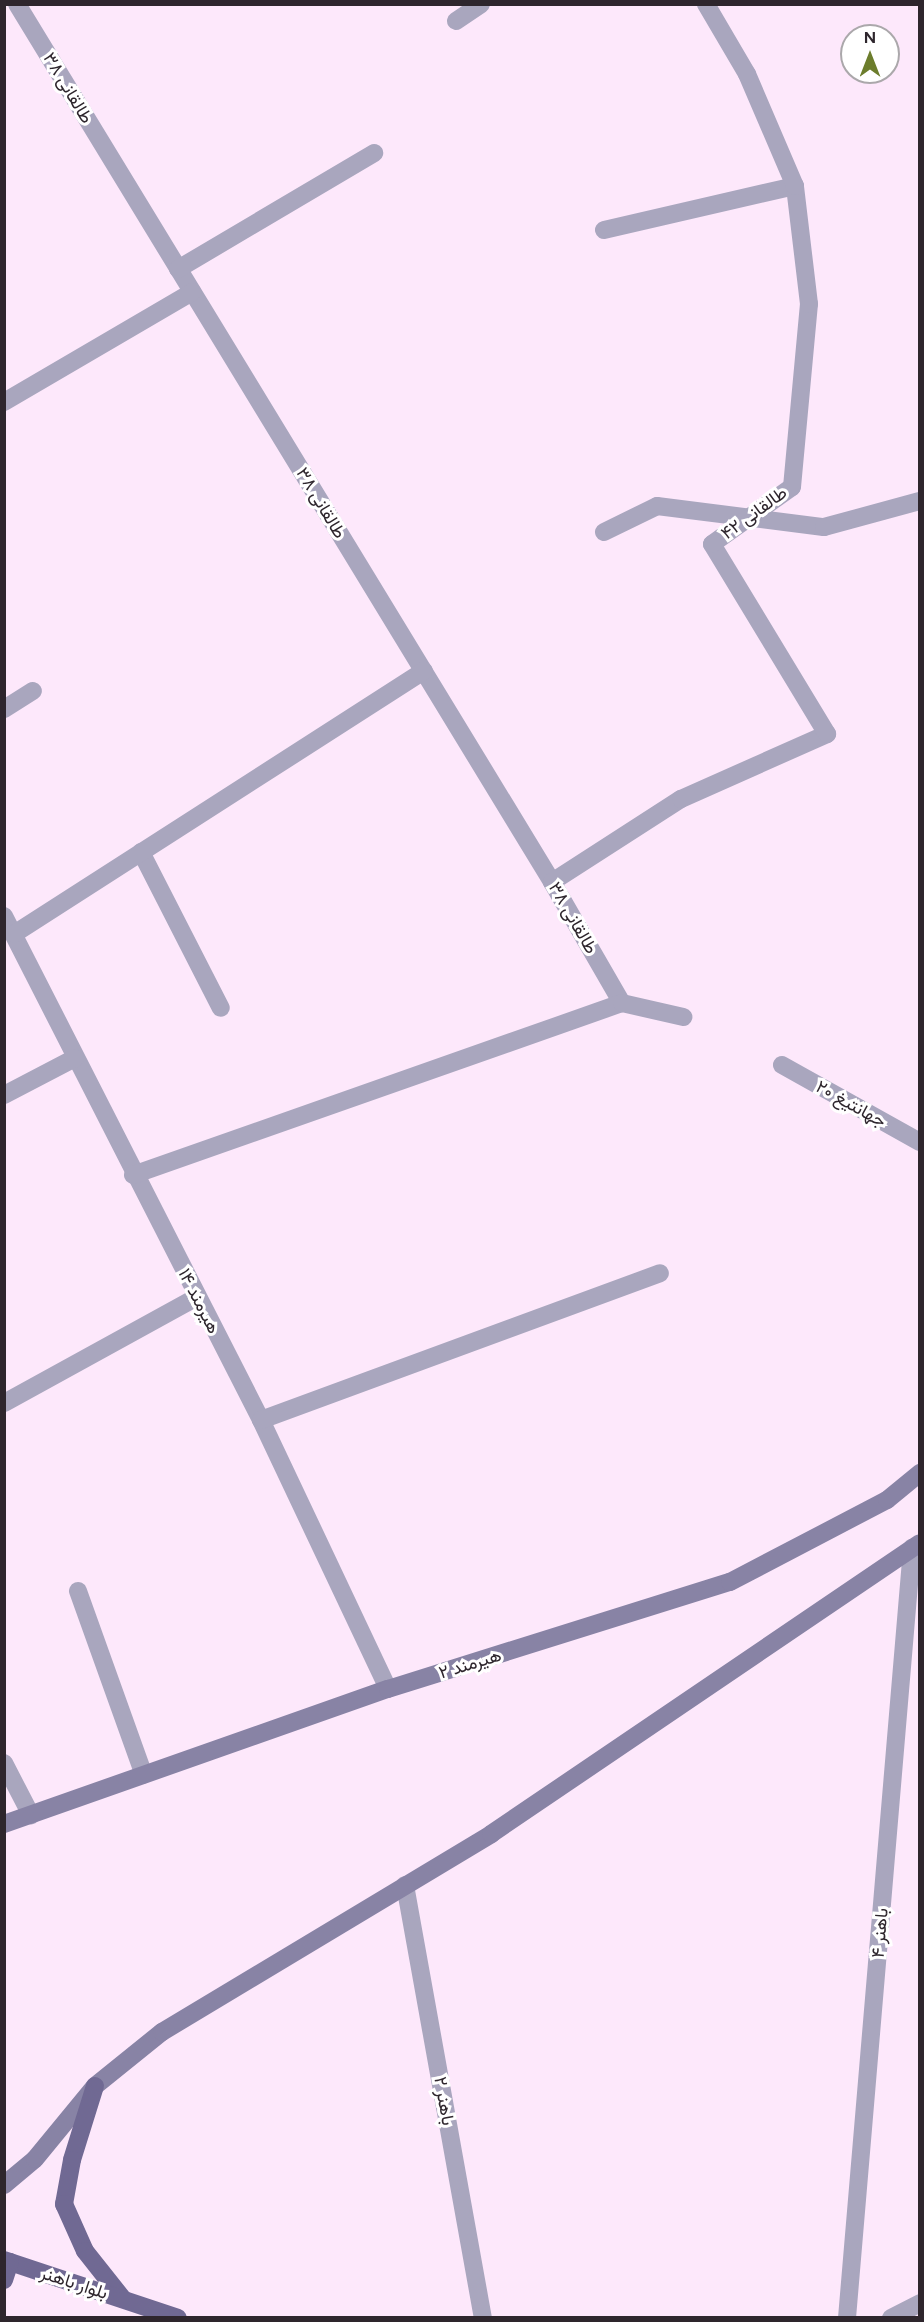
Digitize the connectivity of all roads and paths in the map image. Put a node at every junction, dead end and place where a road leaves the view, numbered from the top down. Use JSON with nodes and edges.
{"nodes":[{"id":1,"x":17,"y":4,"type":"edge"},
{"id":2,"x":481,"y":4,"type":"edge"},
{"id":3,"x":706,"y":4,"type":"edge"},
{"id":4,"x":456,"y":21,"type":"dead end"},
{"id":5,"x":374,"y":153,"type":"dead end"},
{"id":6,"x":795,"y":186,"type":"junction"},
{"id":7,"x":604,"y":230,"type":"dead end"},
{"id":8,"x":178,"y":269,"type":"junction"},
{"id":9,"x":192,"y":292,"type":"junction"},
{"id":10,"x":4,"y":402,"type":"edge"},
{"id":11,"x":920,"y":501,"type":"edge"},
{"id":12,"x":753,"y":515,"type":"junction"},
{"id":13,"x":604,"y":532,"type":"dead end"},
{"id":14,"x":424,"y":671,"type":"junction"},
{"id":15,"x":33,"y":691,"type":"dead end"},
{"id":16,"x":4,"y":709,"type":"edge"},
{"id":17,"x":141,"y":852,"type":"junction"},
{"id":18,"x":552,"y":882,"type":"junction"},
{"id":19,"x":4,"y":916,"type":"edge"},
{"id":20,"x":14,"y":934,"type":"junction"},
{"id":21,"x":622,"y":1003,"type":"junction"},
{"id":22,"x":221,"y":1008,"type":"dead end"},
{"id":23,"x":683,"y":1017,"type":"dead end"},
{"id":24,"x":75,"y":1058,"type":"junction"},
{"id":25,"x":782,"y":1065,"type":"dead end"},
{"id":26,"x":4,"y":1095,"type":"edge"},
{"id":27,"x":920,"y":1142,"type":"edge"},
{"id":28,"x":133,"y":1175,"type":"junction"},
{"id":29,"x":660,"y":1273,"type":"dead end"},
{"id":30,"x":197,"y":1297,"type":"junction"},
{"id":31,"x":4,"y":1403,"type":"edge"},
{"id":32,"x":261,"y":1420,"type":"junction"},
{"id":33,"x":920,"y":1473,"type":"edge"},
{"id":34,"x":916,"y":1545,"type":"edge"},
{"id":35,"x":78,"y":1591,"type":"dead end"},
{"id":36,"x":388,"y":1689,"type":"junction"},
{"id":37,"x":4,"y":1763,"type":"edge"},
{"id":38,"x":144,"y":1775,"type":"junction"},
{"id":39,"x":31,"y":1815,"type":"junction"},
{"id":40,"x":4,"y":1824,"type":"edge"},
{"id":41,"x":405,"y":1886,"type":"junction"},
{"id":42,"x":95,"y":2086,"type":"junction"},
{"id":43,"x":4,"y":2185,"type":"edge"},
{"id":44,"x":7,"y":2261,"type":"edge"},
{"id":45,"x":4,"y":2280,"type":"edge"},
{"id":46,"x":123,"y":2299,"type":"junction"},
{"id":47,"x":920,"y":2302,"type":"edge"},
{"id":48,"x":178,"y":2318,"type":"edge"},
{"id":49,"x":483,"y":2318,"type":"edge"},
{"id":50,"x":848,"y":2318,"type":"edge"},
{"id":51,"x":891,"y":2318,"type":"edge"}],
"edges":[{"from":1,"to":8,"type":"street","name":"طالقانی ۳۸"},
{"from":2,"to":4,"type":"street"},
{"from":3,"to":6,"type":"street","name":"طالقانی ۴۲"},
{"from":5,"to":8,"type":"street"},
{"from":6,"to":7,"type":"street"},
{"from":6,"to":12,"type":"street","name":"طالقانی ۴۲"},
{"from":8,"to":9,"type":"street","name":"طالقانی ۳۸"},
{"from":9,"to":10,"type":"street"},
{"from":9,"to":14,"type":"street","name":"طالقانی ۳۸"},
{"from":11,"to":12,"type":"street"},
{"from":12,"to":13,"type":"street"},
{"from":12,"to":18,"type":"street","name":"طالقانی ۴۲"},
{"from":14,"to":17,"type":"street"},
{"from":14,"to":18,"type":"street","name":"طالقانی ۳۸"},
{"from":15,"to":16,"type":"street"},
{"from":17,"to":20,"type":"street"},
{"from":17,"to":22,"type":"street"},
{"from":18,"to":21,"type":"street","name":"طالقانی ۳۸"},
{"from":19,"to":20,"type":"street","name":"هیرمند ۱۴"},
{"from":20,"to":24,"type":"street","name":"هیرمند ۱۴"},
{"from":21,"to":23,"type":"street"},
{"from":21,"to":28,"type":"street"},
{"from":24,"to":26,"type":"street"},
{"from":24,"to":28,"type":"street","name":"هیرمند ۱۴"},
{"from":25,"to":27,"type":"street","name":"جهانتیغ ۲۰"},
{"from":28,"to":30,"type":"street","name":"هیرمند ۱۴"},
{"from":29,"to":32,"type":"street"},
{"from":30,"to":31,"type":"street"},
{"from":30,"to":32,"type":"street","name":"هیرمند ۱۴"},
{"from":32,"to":36,"type":"street","name":"هیرمند ۱۴"},
{"from":33,"to":36,"type":"main road","name":"هیرمند ۲"},
{"from":34,"to":41,"type":"main road"},
{"from":34,"to":50,"type":"street","name":"باهنر ۴"},
{"from":35,"to":38,"type":"street"},
{"from":36,"to":38,"type":"main road","name":"هیرمند ۲"},
{"from":37,"to":39,"type":"street"},
{"from":38,"to":39,"type":"main road","name":"هیرمند ۲"},
{"from":39,"to":40,"type":"main road","name":"هیرمند ۲"},
{"from":41,"to":42,"type":"main road"},
{"from":41,"to":49,"type":"street","name":"باهنر ۲"},
{"from":42,"to":43,"type":"main road"},
{"from":42,"to":46,"type":"main road"},
{"from":44,"to":45,"type":"main road"},
{"from":44,"to":46,"type":"main road","name":"بلوار باهنر"},
{"from":46,"to":48,"type":"main road","name":"بلوار باهنر"},
{"from":47,"to":51,"type":"street"}]}
